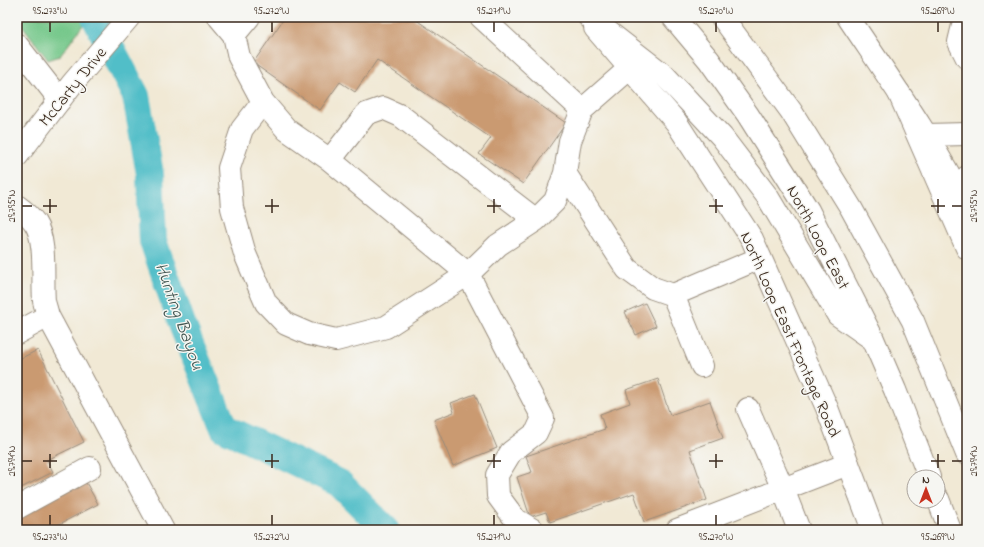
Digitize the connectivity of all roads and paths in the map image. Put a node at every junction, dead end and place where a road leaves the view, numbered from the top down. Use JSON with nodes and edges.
{"nodes":[{"id":1,"x":129,"y":17,"type":"edge"},
{"id":2,"x":219,"y":17,"type":"edge"},
{"id":3,"x":248,"y":17,"type":"edge"},
{"id":4,"x":481,"y":17,"type":"edge"},
{"id":5,"x":585,"y":17,"type":"edge"},
{"id":6,"x":589,"y":17,"type":"edge"},
{"id":7,"x":673,"y":17,"type":"edge"},
{"id":8,"x":722,"y":17,"type":"edge"},
{"id":9,"x":848,"y":17,"type":"edge"},
{"id":10,"x":965,"y":17,"type":"edge"},
{"id":11,"x":234,"y":35,"type":"junction"},
{"id":12,"x":17,"y":45,"type":"edge"},
{"id":13,"x":967,"y":58,"type":"edge"},
{"id":14,"x":630,"y":68,"type":"junction"},
{"id":15,"x":66,"y":92,"type":"junction"},
{"id":16,"x":899,"y":93,"type":"junction"},
{"id":17,"x":263,"y":102,"type":"junction"},
{"id":18,"x":582,"y":110,"type":"junction"},
{"id":19,"x":967,"y":134,"type":"edge"},
{"id":20,"x":926,"y":135,"type":"junction"},
{"id":21,"x":17,"y":156,"type":"edge"},
{"id":22,"x":330,"y":160,"type":"junction"},
{"id":23,"x":565,"y":173,"type":"junction"},
{"id":24,"x":964,"y":193,"type":"edge"},
{"id":25,"x":17,"y":206,"type":"edge"},
{"id":26,"x":536,"y":220,"type":"junction"},
{"id":27,"x":967,"y":248,"type":"edge"},
{"id":28,"x":760,"y":258,"type":"junction"},
{"id":29,"x":468,"y":274,"type":"junction"},
{"id":30,"x":673,"y":295,"type":"junction"},
{"id":31,"x":48,"y":316,"type":"junction"},
{"id":32,"x":17,"y":333,"type":"edge"},
{"id":33,"x":873,"y":339,"type":"junction"},
{"id":34,"x":702,"y":366,"type":"dead end"},
{"id":35,"x":748,"y":410,"type":"dead end"},
{"id":36,"x":967,"y":454,"type":"edge"},
{"id":37,"x":848,"y":464,"type":"junction"},
{"id":38,"x":90,"y":468,"type":"dead end"},
{"id":39,"x":926,"y":469,"type":"edge"},
{"id":40,"x":783,"y":489,"type":"junction"},
{"id":41,"x":17,"y":508,"type":"edge"},
{"id":42,"x":942,"y":509,"type":"edge"},
{"id":43,"x":163,"y":530,"type":"edge"},
{"id":44,"x":533,"y":530,"type":"edge"},
{"id":45,"x":677,"y":530,"type":"edge"},
{"id":46,"x":799,"y":530,"type":"edge"},
{"id":47,"x":873,"y":530,"type":"edge"},
{"id":48,"x":950,"y":530,"type":"edge"}],
"edges":[{"from":1,"to":15,"type":"main road","name":"McCarty Drive"},
{"from":2,"to":11,"type":"main road"},
{"from":3,"to":11,"type":"main road"},
{"from":4,"to":18,"type":"main road"},
{"from":5,"to":14,"type":"main road","name":"North Loop East Frontage Road"},
{"from":6,"to":33,"type":"main road"},
{"from":7,"to":33,"type":"main road","name":"North Loop East"},
{"from":8,"to":36,"type":"main road"},
{"from":9,"to":16,"type":"main road"},
{"from":10,"to":13,"type":"main road"},
{"from":11,"to":17,"type":"main road"},
{"from":12,"to":15,"type":"main road"},
{"from":14,"to":18,"type":"main road"},
{"from":14,"to":28,"type":"main road","name":"North Loop East Frontage Road"},
{"from":15,"to":21,"type":"main road","name":"McCarty Drive"},
{"from":16,"to":20,"type":"main road"},
{"from":16,"to":27,"type":"main road"},
{"from":17,"to":22,"type":"main road"},
{"from":17,"to":29,"type":"main road"},
{"from":18,"to":23,"type":"main road"},
{"from":19,"to":20,"type":"main road"},
{"from":20,"to":24,"type":"main road"},
{"from":22,"to":26,"type":"main road"},
{"from":22,"to":29,"type":"main road"},
{"from":23,"to":26,"type":"main road"},
{"from":23,"to":30,"type":"main road"},
{"from":25,"to":31,"type":"main road"},
{"from":26,"to":29,"type":"main road"},
{"from":28,"to":30,"type":"main road"},
{"from":28,"to":37,"type":"main road","name":"North Loop East Frontage Road"},
{"from":29,"to":44,"type":"main road"},
{"from":30,"to":34,"type":"main road"},
{"from":31,"to":32,"type":"main road"},
{"from":31,"to":43,"type":"main road"},
{"from":33,"to":39,"type":"main road","name":"North Loop East"},
{"from":35,"to":40,"type":"main road"},
{"from":37,"to":40,"type":"main road"},
{"from":37,"to":47,"type":"main road","name":"North Loop East Frontage Road"},
{"from":38,"to":41,"type":"main road"},
{"from":40,"to":45,"type":"main road"},
{"from":40,"to":46,"type":"main road"},
{"from":42,"to":48,"type":"main road"}]}
